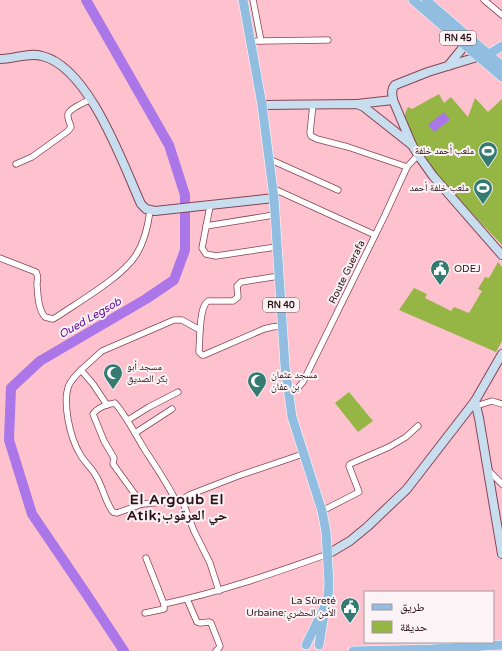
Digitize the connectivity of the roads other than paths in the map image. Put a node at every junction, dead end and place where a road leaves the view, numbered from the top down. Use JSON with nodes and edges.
{"nodes":[{"id":1,"x":243,"y":0,"type":"edge"},
{"id":2,"x":253,"y":0,"type":"edge"},
{"id":3,"x":413,"y":0,"type":"edge"},
{"id":4,"x":426,"y":0,"type":"edge"},
{"id":5,"x":484,"y":0,"type":"edge"},
{"id":6,"x":502,"y":15,"type":"edge"},
{"id":7,"x":328,"y":40,"type":"dead end"},
{"id":8,"x":261,"y":41,"type":"junction"},
{"id":9,"x":251,"y":42,"type":"junction"},
{"id":10,"x":465,"y":44,"type":"junction"},
{"id":11,"x":502,"y":46,"type":"edge"},
{"id":12,"x":502,"y":50,"type":"edge"},
{"id":13,"x":477,"y":57,"type":"junction"},
{"id":14,"x":0,"y":59,"type":"edge"},
{"id":15,"x":495,"y":59,"type":"edge"},
{"id":16,"x":447,"y":67,"type":"junction"},
{"id":17,"x":502,"y":77,"type":"edge"},
{"id":18,"x":91,"y":99,"type":"junction"},
{"id":19,"x":393,"y":100,"type":"junction"},
{"id":20,"x":313,"y":104,"type":"junction"},
{"id":21,"x":357,"y":104,"type":"junction"},
{"id":22,"x":262,"y":105,"type":"junction"},
{"id":23,"x":412,"y":145,"type":"junction"},
{"id":24,"x":418,"y":155,"type":"junction"},
{"id":25,"x":269,"y":159,"type":"junction"},
{"id":26,"x":16,"y":164,"type":"dead end"},
{"id":27,"x":407,"y":167,"type":"junction"},
{"id":28,"x":272,"y":188,"type":"junction"},
{"id":29,"x":338,"y":190,"type":"dead end"},
{"id":30,"x":274,"y":198,"type":"junction"},
{"id":31,"x":210,"y":206,"type":"junction"},
{"id":32,"x":150,"y":211,"type":"junction"},
{"id":33,"x":274,"y":215,"type":"junction"},
{"id":34,"x":206,"y":226,"type":"junction"},
{"id":35,"x":375,"y":235,"type":"junction"},
{"id":36,"x":276,"y":247,"type":"junction"},
{"id":37,"x":502,"y":255,"type":"edge"},
{"id":38,"x":0,"y":258,"type":"edge"},
{"id":39,"x":279,"y":276,"type":"junction"},
{"id":40,"x":282,"y":326,"type":"junction"},
{"id":41,"x":200,"y":330,"type":"junction"},
{"id":42,"x":502,"y":354,"type":"edge"},
{"id":43,"x":81,"y":370,"type":"junction"},
{"id":44,"x":178,"y":392,"type":"dead end"},
{"id":45,"x":289,"y":393,"type":"junction"},
{"id":46,"x":107,"y":404,"type":"junction"},
{"id":47,"x":476,"y":404,"type":"junction"},
{"id":48,"x":502,"y":404,"type":"edge"},
{"id":49,"x":172,"y":409,"type":"dead end"},
{"id":50,"x":128,"y":420,"type":"junction"},
{"id":51,"x":418,"y":426,"type":"dead end"},
{"id":52,"x":135,"y":433,"type":"junction"},
{"id":53,"x":303,"y":454,"type":"junction"},
{"id":54,"x":488,"y":470,"type":"junction"},
{"id":55,"x":502,"y":484,"type":"edge"},
{"id":56,"x":182,"y":500,"type":"junction"},
{"id":57,"x":176,"y":501,"type":"junction"},
{"id":58,"x":142,"y":504,"type":"junction"},
{"id":59,"x":322,"y":511,"type":"junction"},
{"id":60,"x":328,"y":554,"type":"junction"},
{"id":61,"x":502,"y":554,"type":"edge"},
{"id":62,"x":146,"y":558,"type":"dead end"},
{"id":63,"x":219,"y":591,"type":"junction"},
{"id":64,"x":187,"y":599,"type":"junction"},
{"id":65,"x":164,"y":604,"type":"junction"},
{"id":66,"x":325,"y":606,"type":"junction"},
{"id":67,"x":145,"y":613,"type":"dead end"},
{"id":68,"x":502,"y":645,"type":"edge"},
{"id":69,"x":321,"y":648,"type":"edge"},
{"id":70,"x":303,"y":649,"type":"edge"},
{"id":71,"x":434,"y":650,"type":"edge"},
{"id":72,"x":216,"y":651,"type":"edge"},
{"id":73,"x":353,"y":651,"type":"edge"}],
"edges":[{"from":1,"to":9,"type":"main road","number":"RN 40"},
{"from":2,"to":8,"type":"street"},
{"from":3,"to":10,"type":"main road","number":"RN 45"},
{"from":4,"to":15,"type":"main road","number":"RN 45"},
{"from":5,"to":6,"type":"street"},
{"from":7,"to":8,"type":"street"},
{"from":8,"to":9,"type":"street"},
{"from":9,"to":22,"type":"main road","number":"RN 40"},
{"from":10,"to":13,"type":"main road","number":"RN 45"},
{"from":10,"to":16,"type":"street"},
{"from":11,"to":15,"type":"main road"},
{"from":12,"to":15,"type":"street"},
{"from":13,"to":15,"type":"street"},
{"from":13,"to":16,"type":"street"},
{"from":13,"to":17,"type":"main road","number":"RN 45"},
{"from":14,"to":18,"type":"street"},
{"from":16,"to":19,"type":"street"},
{"from":18,"to":26,"type":"street"},
{"from":18,"to":32,"type":"street"},
{"from":19,"to":21,"type":"street"},
{"from":19,"to":23,"type":"street"},
{"from":20,"to":21,"type":"street"},
{"from":20,"to":22,"type":"street"},
{"from":20,"to":27,"type":"street"},
{"from":21,"to":23,"type":"street"},
{"from":22,"to":25,"type":"main road","number":"RN 40"},
{"from":23,"to":24,"type":"street"},
{"from":24,"to":27,"type":"street","name":"Route Guerafa"},
{"from":24,"to":37,"type":"street"},
{"from":25,"to":28,"type":"main road","number":"RN 40"},
{"from":25,"to":29,"type":"street"},
{"from":27,"to":35,"type":"street","name":"Route Guerafa"},
{"from":28,"to":30,"type":"main road","number":"RN 40"},
{"from":28,"to":35,"type":"street"},
{"from":30,"to":31,"type":"street"},
{"from":30,"to":33,"type":"main road","number":"RN 40"},
{"from":31,"to":32,"type":"street"},
{"from":31,"to":34,"type":"street"},
{"from":32,"to":38,"type":"street"},
{"from":33,"to":34,"type":"street"},
{"from":33,"to":36,"type":"main road","number":"RN 40"},
{"from":34,"to":36,"type":"street"},
{"from":35,"to":45,"type":"street","name":"Route Guerafa"},
{"from":36,"to":39,"type":"main road","number":"RN 40"},
{"from":39,"to":40,"type":"main road","number":"RN 40"},
{"from":39,"to":41,"type":"street"},
{"from":40,"to":41,"type":"street"},
{"from":40,"to":45,"type":"main road","number":"RN 40"},
{"from":41,"to":43,"type":"street"},
{"from":42,"to":47,"type":"street"},
{"from":43,"to":46,"type":"street"},
{"from":43,"to":58,"type":"street"},
{"from":44,"to":50,"type":"street"},
{"from":45,"to":53,"type":"main road","number":"RN 40"},
{"from":46,"to":50,"type":"street"},
{"from":46,"to":58,"type":"street"},
{"from":47,"to":48,"type":"street"},
{"from":47,"to":54,"type":"street"},
{"from":47,"to":60,"type":"street"},
{"from":49,"to":52,"type":"street"},
{"from":50,"to":52,"type":"street"},
{"from":51,"to":59,"type":"street"},
{"from":52,"to":57,"type":"street"},
{"from":53,"to":56,"type":"street"},
{"from":53,"to":59,"type":"main road","number":"RN 40"},
{"from":54,"to":55,"type":"street"},
{"from":54,"to":61,"type":"street"},
{"from":56,"to":57,"type":"street"},
{"from":56,"to":63,"type":"street"},
{"from":57,"to":58,"type":"street"},
{"from":59,"to":60,"type":"main road","number":"RN 40"},
{"from":60,"to":63,"type":"street"},
{"from":60,"to":66,"type":"main road","number":"RN 40"},
{"from":62,"to":65,"type":"street"},
{"from":63,"to":64,"type":"street"},
{"from":64,"to":65,"type":"street"},
{"from":64,"to":72,"type":"street"},
{"from":65,"to":67,"type":"street"},
{"from":66,"to":69,"type":"main road","number":"RN 40"},
{"from":66,"to":70,"type":"main road","number":"RN 40"},
{"from":68,"to":71,"type":"main road"},
{"from":69,"to":70,"type":"main road"},
{"from":71,"to":73,"type":"main road"}]}
